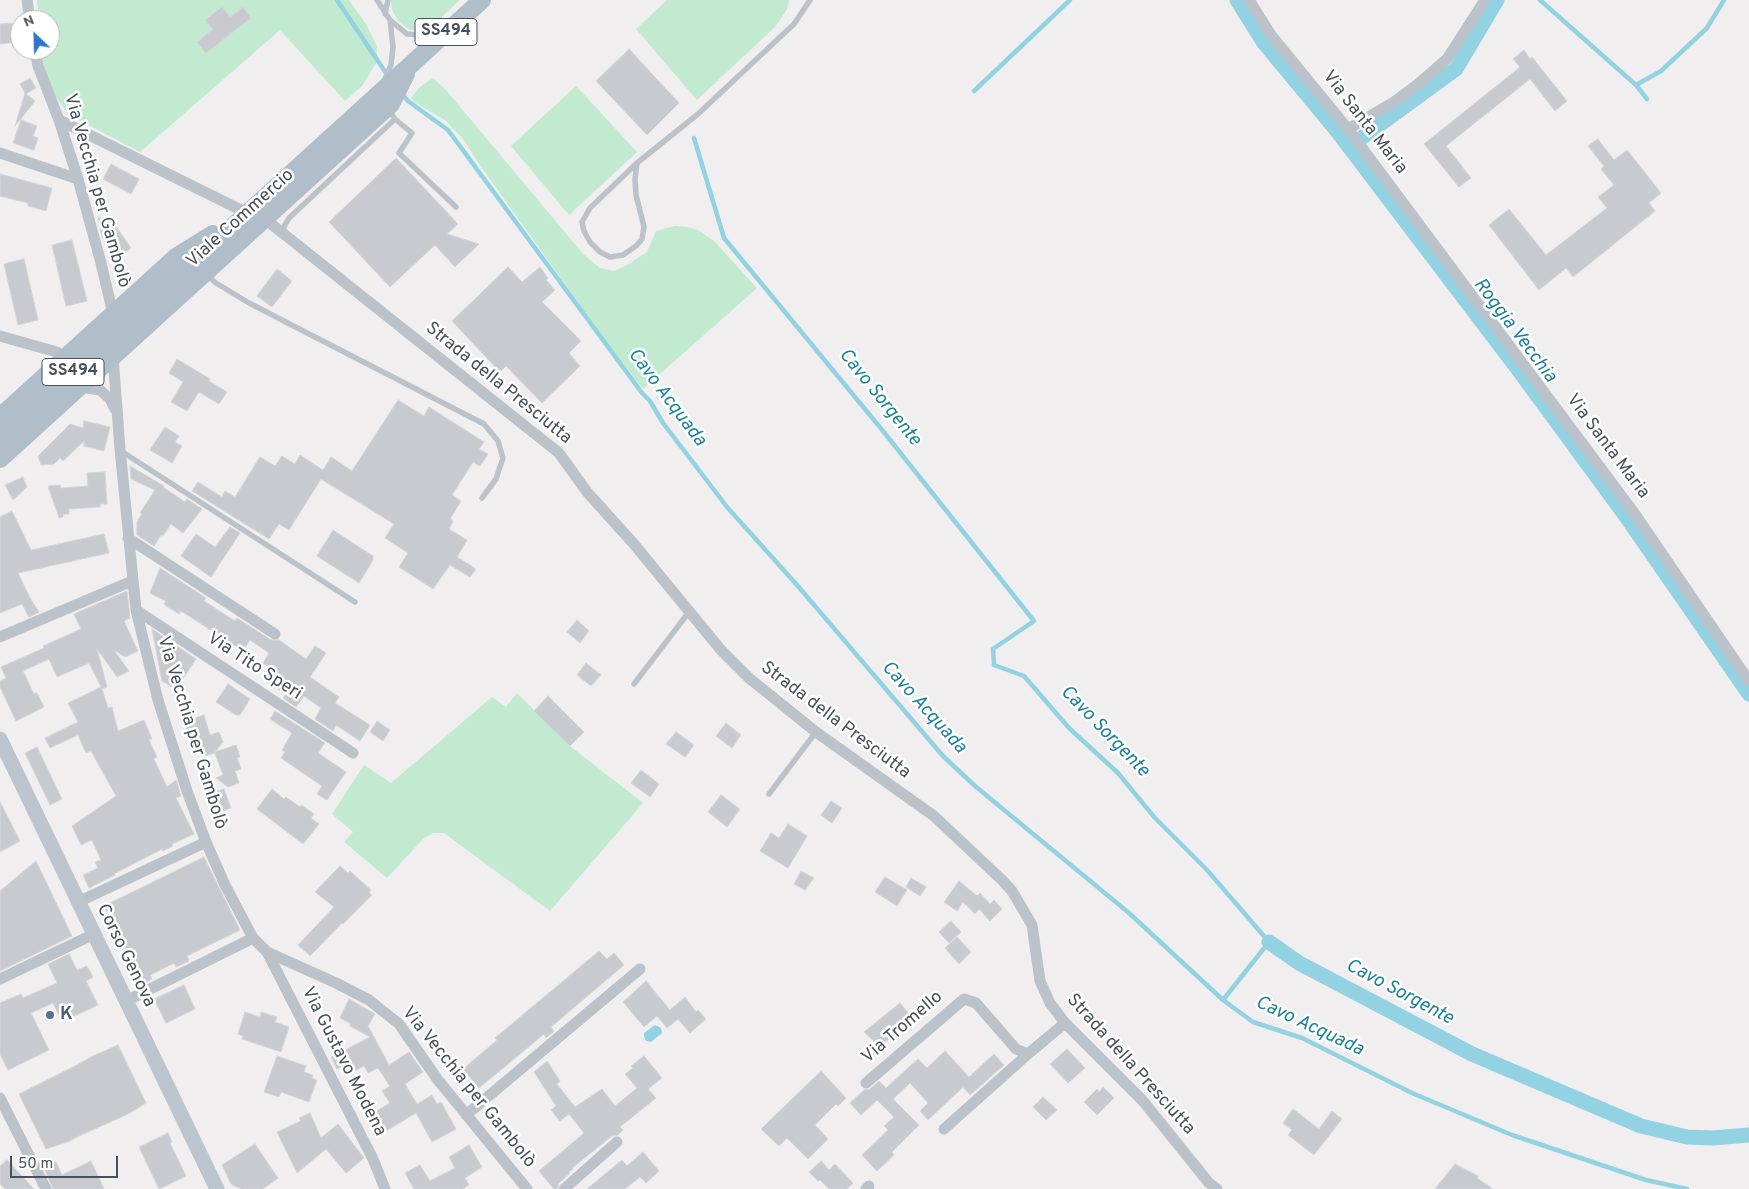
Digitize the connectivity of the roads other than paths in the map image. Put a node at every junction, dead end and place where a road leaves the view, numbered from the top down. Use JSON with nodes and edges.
{"nodes":[{"id":1,"x":377,"y":0,"type":"edge"},
{"id":2,"x":388,"y":0,"type":"edge"},
{"id":3,"x":482,"y":0,"type":"edge"},
{"id":4,"x":810,"y":0,"type":"edge"},
{"id":5,"x":1249,"y":0,"type":"edge"},
{"id":6,"x":1485,"y":0,"type":"edge"},
{"id":7,"x":468,"y":13,"type":"junction"},
{"id":8,"x":385,"y":14,"type":"junction"},
{"id":9,"x":390,"y":20,"type":"junction"},
{"id":10,"x":37,"y":60,"type":"edge"},
{"id":11,"x":401,"y":71,"type":"junction"},
{"id":12,"x":388,"y":106,"type":"junction"},
{"id":13,"x":60,"y":120,"type":"junction"},
{"id":14,"x":1351,"y":133,"type":"junction"},
{"id":15,"x":0,"y":153,"type":"edge"},
{"id":16,"x":637,"y":163,"type":"junction"},
{"id":17,"x":78,"y":179,"type":"junction"},
{"id":18,"x":456,"y":207,"type":"dead end"},
{"id":19,"x":247,"y":213,"type":"junction"},
{"id":20,"x":265,"y":218,"type":"junction"},
{"id":21,"x":281,"y":232,"type":"junction"},
{"id":22,"x":205,"y":273,"type":"junction"},
{"id":23,"x":113,"y":314,"type":"junction"},
{"id":24,"x":0,"y":336,"type":"edge"},
{"id":25,"x":57,"y":352,"type":"dead end"},
{"id":26,"x":113,"y":356,"type":"junction"},
{"id":27,"x":80,"y":387,"type":"junction"},
{"id":28,"x":116,"y":410,"type":"junction"},
{"id":29,"x":0,"y":417,"type":"edge"},
{"id":30,"x":0,"y":438,"type":"edge"},
{"id":31,"x":120,"y":449,"type":"junction"},
{"id":32,"x":0,"y":459,"type":"edge"},
{"id":33,"x":482,"y":498,"type":"dead end"},
{"id":34,"x":128,"y":538,"type":"junction"},
{"id":35,"x":132,"y":581,"type":"junction"},
{"id":36,"x":355,"y":602,"type":"dead end"},
{"id":37,"x":136,"y":610,"type":"junction"},
{"id":38,"x":690,"y":612,"type":"junction"},
{"id":39,"x":275,"y":634,"type":"dead end"},
{"id":40,"x":0,"y":638,"type":"edge"},
{"id":41,"x":1749,"y":681,"type":"edge"},
{"id":42,"x":634,"y":684,"type":"dead end"},
{"id":43,"x":816,"y":732,"type":"junction"},
{"id":44,"x":0,"y":739,"type":"edge"},
{"id":45,"x":353,"y":753,"type":"dead end"},
{"id":46,"x":768,"y":794,"type":"dead end"},
{"id":47,"x":206,"y":842,"type":"junction"},
{"id":48,"x":78,"y":902,"type":"junction"},
{"id":49,"x":94,"y":934,"type":"junction"},
{"id":50,"x":253,"y":938,"type":"junction"},
{"id":51,"x":267,"y":952,"type":"junction"},
{"id":52,"x":640,"y":969,"type":"dead end"},
{"id":53,"x":0,"y":979,"type":"edge"},
{"id":54,"x":126,"y":1001,"type":"junction"},
{"id":55,"x":1065,"y":1023,"type":"junction"},
{"id":56,"x":1028,"y":1054,"type":"junction"},
{"id":57,"x":866,"y":1082,"type":"dead end"},
{"id":58,"x":0,"y":1098,"type":"edge"},
{"id":59,"x":466,"y":1115,"type":"junction"},
{"id":60,"x":944,"y":1128,"type":"dead end"},
{"id":61,"x":617,"y":1142,"type":"dead end"},
{"id":62,"x":46,"y":1189,"type":"edge"},
{"id":63,"x":216,"y":1189,"type":"edge"},
{"id":64,"x":385,"y":1189,"type":"edge"},
{"id":65,"x":527,"y":1189,"type":"edge"},
{"id":66,"x":564,"y":1189,"type":"edge"},
{"id":67,"x":1217,"y":1189,"type":"edge"}],
"edges":[{"from":1,"to":8,"type":"lane"},
{"from":2,"to":8,"type":"lane"},
{"from":3,"to":7,"type":"main road","name":"Viale Commercio","number":"SS494"},
{"from":4,"to":16,"type":"lane"},
{"from":5,"to":14,"type":"street","name":"Via Santa Maria"},
{"from":6,"to":14,"type":"street"},
{"from":7,"to":9,"type":"lane"},
{"from":7,"to":11,"type":"main road","name":"Viale Commercio","number":"SS494"},
{"from":8,"to":9,"type":"lane"},
{"from":9,"to":11,"type":"lane"},
{"from":10,"to":13,"type":"street","name":"Via Vecchia per Gambolò"},
{"from":11,"to":12,"type":"main road","name":"Viale Commercio","number":"SS494"},
{"from":12,"to":18,"type":"lane"},
{"from":12,"to":19,"type":"main road","name":"Viale Commercio","number":"SS494"},
{"from":12,"to":20,"type":"main road"},
{"from":12,"to":21,"type":"lane"},
{"from":13,"to":17,"type":"street","name":"Via Vecchia per Gambolò"},
{"from":13,"to":19,"type":"street"},
{"from":14,"to":41,"type":"street","name":"Via Santa Maria"},
{"from":15,"to":17,"type":"street"},
{"from":16,"to":16,"type":"lane"},
{"from":17,"to":23,"type":"street","name":"Via Vecchia per Gambolò"},
{"from":19,"to":23,"type":"main road"},
{"from":19,"to":30,"type":"main road","name":"Viale Commercio","number":"SS494"},
{"from":20,"to":21,"type":"street","name":"Strada della Presciutta"},
{"from":20,"to":22,"type":"main road"},
{"from":21,"to":38,"type":"street","name":"Strada della Presciutta"},
{"from":22,"to":26,"type":"main road"},
{"from":22,"to":33,"type":"lane"},
{"from":23,"to":29,"type":"main road"},
{"from":24,"to":25,"type":"street"},
{"from":26,"to":27,"type":"main road"},
{"from":26,"to":28,"type":"street","name":"Via Vecchia per Gambolò"},
{"from":27,"to":28,"type":"street"},
{"from":27,"to":32,"type":"main road"},
{"from":28,"to":31,"type":"street","name":"Via Vecchia per Gambolò"},
{"from":31,"to":34,"type":"street","name":"Via Vecchia per Gambolò"},
{"from":31,"to":36,"type":"lane"},
{"from":34,"to":35,"type":"street","name":"Via Vecchia per Gambolò"},
{"from":34,"to":39,"type":"street"},
{"from":35,"to":37,"type":"street","name":"Via Vecchia per Gambolò"},
{"from":35,"to":40,"type":"street"},
{"from":37,"to":45,"type":"street","name":"Via Tito Speri"},
{"from":37,"to":47,"type":"street","name":"Via Vecchia per Gambolò"},
{"from":38,"to":42,"type":"lane"},
{"from":38,"to":43,"type":"street","name":"Strada della Presciutta"},
{"from":43,"to":46,"type":"lane"},
{"from":43,"to":55,"type":"street","name":"Strada della Presciutta"},
{"from":44,"to":48,"type":"main road","name":"Corso Genova"},
{"from":47,"to":48,"type":"street"},
{"from":47,"to":50,"type":"street","name":"Via Vecchia per Gambolò"},
{"from":48,"to":49,"type":"main road","name":"Corso Genova"},
{"from":49,"to":53,"type":"street"},
{"from":49,"to":54,"type":"main road","name":"Corso Genova"},
{"from":50,"to":51,"type":"street","name":"Via Vecchia per Gambolò"},
{"from":50,"to":54,"type":"street"},
{"from":51,"to":59,"type":"street","name":"Via Vecchia per Gambolò"},
{"from":51,"to":64,"type":"street","name":"Via Gustavo Modena"},
{"from":52,"to":59,"type":"street"},
{"from":54,"to":63,"type":"main road","name":"Corso Genova"},
{"from":55,"to":56,"type":"street"},
{"from":55,"to":67,"type":"street","name":"Strada della Presciutta"},
{"from":56,"to":57,"type":"street","name":"Via Tromello"},
{"from":56,"to":60,"type":"street"},
{"from":58,"to":62,"type":"street"},
{"from":59,"to":65,"type":"street","name":"Via Vecchia per Gambolò"},
{"from":61,"to":66,"type":"street"}]}
